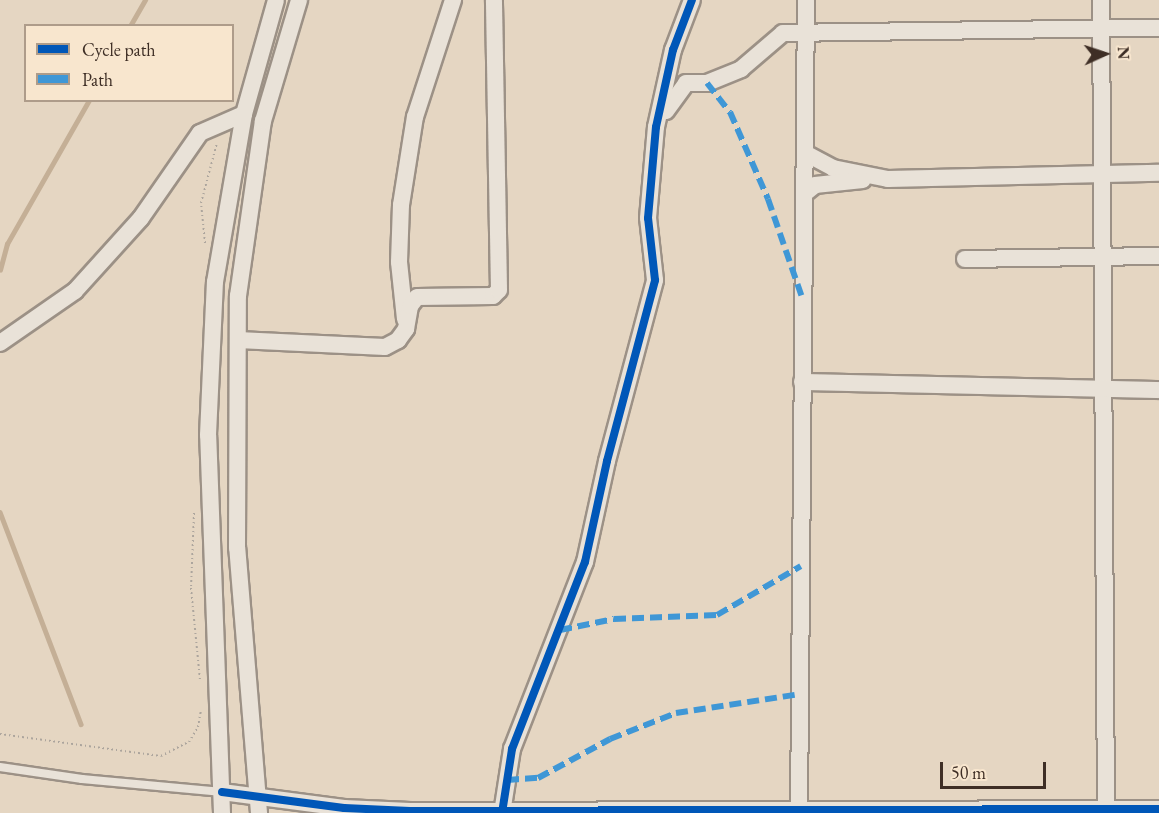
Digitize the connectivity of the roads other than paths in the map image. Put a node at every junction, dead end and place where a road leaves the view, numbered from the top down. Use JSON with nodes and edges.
{"nodes":[{"id":1,"x":276,"y":0,"type":"edge"},
{"id":2,"x":299,"y":0,"type":"edge"},
{"id":3,"x":453,"y":0,"type":"edge"},
{"id":4,"x":494,"y":0,"type":"edge"},
{"id":5,"x":692,"y":0,"type":"edge"},
{"id":6,"x":806,"y":0,"type":"edge"},
{"id":7,"x":1101,"y":0,"type":"edge"},
{"id":8,"x":1159,"y":28,"type":"edge"},
{"id":9,"x":1101,"y":29,"type":"junction"},
{"id":10,"x":806,"y":32,"type":"junction"},
{"id":11,"x":244,"y":114,"type":"junction"},
{"id":12,"x":656,"y":128,"type":"junction"},
{"id":13,"x":805,"y":153,"type":"junction"},
{"id":14,"x":1159,"y":173,"type":"edge"},
{"id":15,"x":1101,"y":174,"type":"junction"},
{"id":16,"x":888,"y":179,"type":"junction"},
{"id":17,"x":804,"y":194,"type":"junction"},
{"id":18,"x":1102,"y":256,"type":"junction"},
{"id":19,"x":1159,"y":256,"type":"edge"},
{"id":20,"x":965,"y":259,"type":"dead end"},
{"id":21,"x":406,"y":329,"type":"junction"},
{"id":22,"x":238,"y":340,"type":"junction"},
{"id":23,"x":0,"y":343,"type":"edge"},
{"id":24,"x":802,"y":382,"type":"junction"},
{"id":25,"x":1104,"y":390,"type":"junction"},
{"id":26,"x":1159,"y":390,"type":"edge"},
{"id":27,"x":0,"y":767,"type":"edge"},
{"id":28,"x":222,"y":792,"type":"junction"},
{"id":29,"x":259,"y":806,"type":"edge"},
{"id":30,"x":1159,"y":809,"type":"edge"},
{"id":31,"x":1106,"y":810,"type":"edge"},
{"id":32,"x":799,"y":811,"type":"edge"},
{"id":33,"x":502,"y":812,"type":"edge"},
{"id":34,"x":222,"y":813,"type":"edge"}],
"edges":[{"from":1,"to":11,"type":"street"},
{"from":2,"to":22,"type":"street"},
{"from":3,"to":21,"type":"street"},
{"from":4,"to":21,"type":"street"},
{"from":5,"to":12,"type":"street"},
{"from":6,"to":10,"type":"street"},
{"from":7,"to":9,"type":"street"},
{"from":8,"to":9,"type":"street"},
{"from":9,"to":10,"type":"street"},
{"from":9,"to":15,"type":"street"},
{"from":10,"to":12,"type":"street"},
{"from":10,"to":13,"type":"street"},
{"from":11,"to":23,"type":"street"},
{"from":11,"to":28,"type":"street"},
{"from":12,"to":33,"type":"street"},
{"from":13,"to":16,"type":"street"},
{"from":13,"to":17,"type":"street"},
{"from":14,"to":15,"type":"street"},
{"from":15,"to":16,"type":"street"},
{"from":15,"to":18,"type":"street"},
{"from":16,"to":17,"type":"street"},
{"from":17,"to":24,"type":"street"},
{"from":18,"to":19,"type":"street"},
{"from":18,"to":20,"type":"street"},
{"from":18,"to":25,"type":"street"},
{"from":21,"to":22,"type":"street"},
{"from":22,"to":29,"type":"street"},
{"from":24,"to":25,"type":"street"},
{"from":24,"to":32,"type":"street"},
{"from":25,"to":26,"type":"street"},
{"from":25,"to":31,"type":"street"},
{"from":27,"to":28,"type":"lane"},
{"from":28,"to":29,"type":"street"},
{"from":28,"to":34,"type":"street"},
{"from":29,"to":33,"type":"street"},
{"from":30,"to":31,"type":"street"},
{"from":31,"to":32,"type":"street"},
{"from":32,"to":33,"type":"street"}]}
